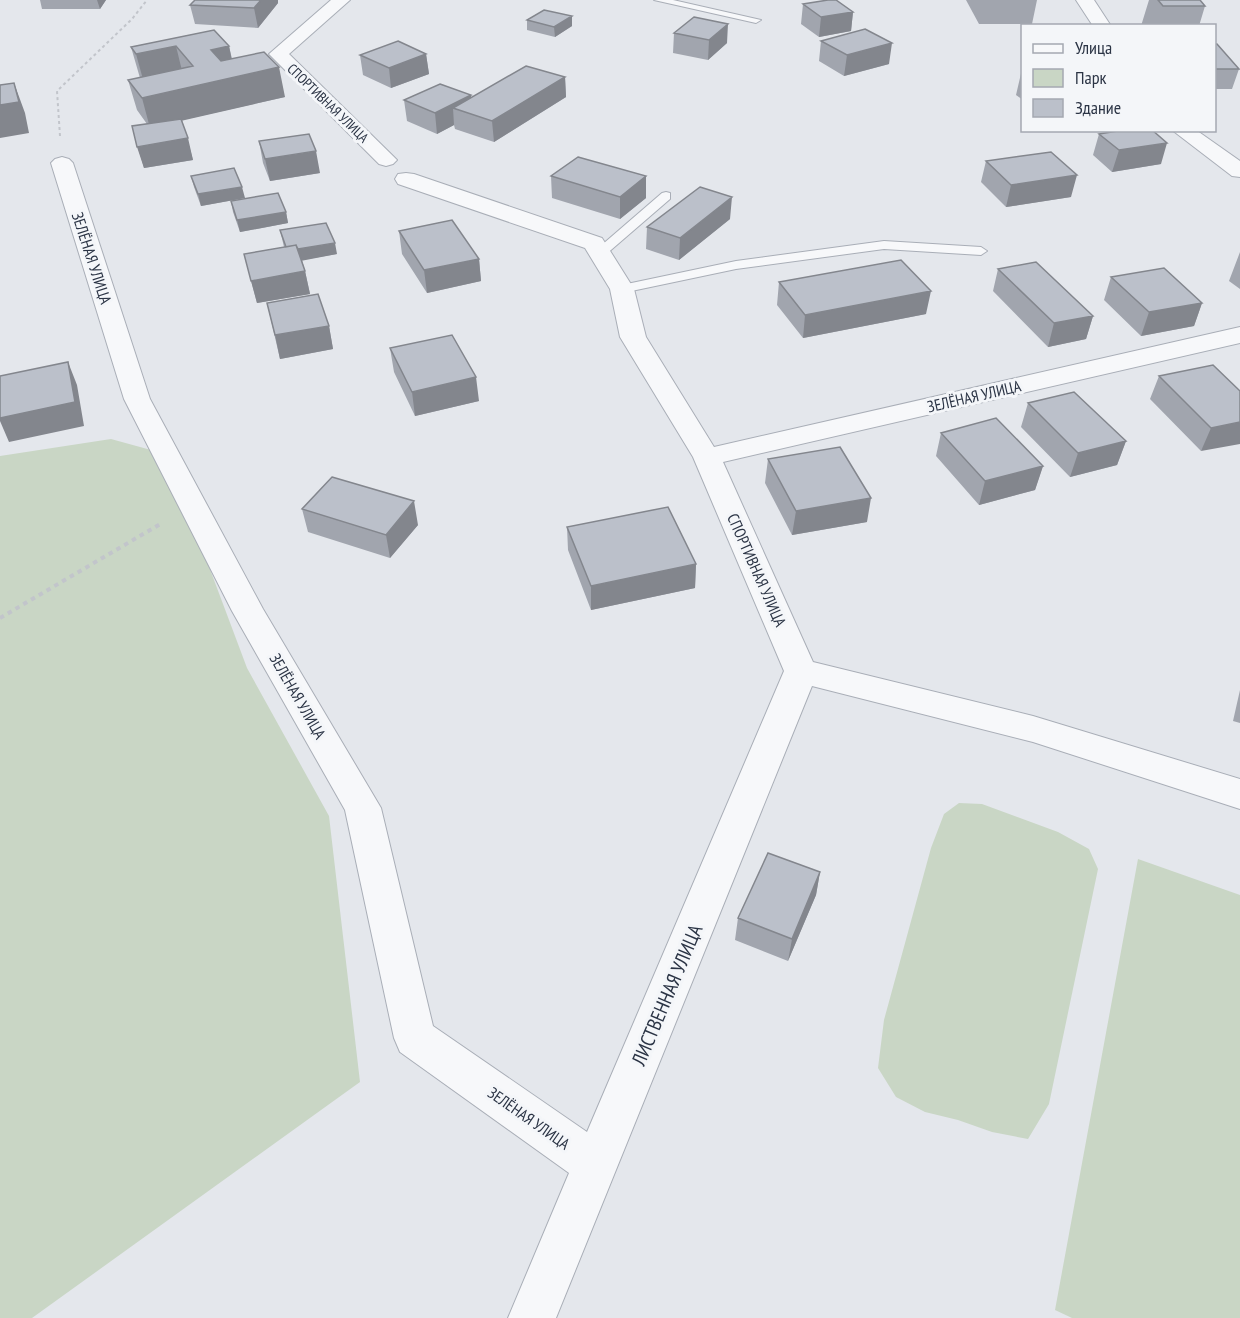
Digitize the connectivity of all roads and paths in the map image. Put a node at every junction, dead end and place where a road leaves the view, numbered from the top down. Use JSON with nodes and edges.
{"nodes":[{"id":1,"x":147,"y":0,"type":"edge"},
{"id":2,"x":340,"y":0,"type":"edge"},
{"id":3,"x":659,"y":0,"type":"edge"},
{"id":4,"x":1085,"y":0,"type":"edge"},
{"id":5,"x":756,"y":20,"type":"dead end"},
{"id":6,"x":1101,"y":24,"type":"edge"},
{"id":7,"x":1185,"y":132,"type":"edge"},
{"id":8,"x":62,"y":163,"type":"joint"},
{"id":9,"x":1240,"y":171,"type":"edge"},
{"id":10,"x":666,"y":196,"type":"dead end"},
{"id":11,"x":981,"y":251,"type":"dead end"},
{"id":12,"x":600,"y":253,"type":"junction"},
{"id":13,"x":622,"y":289,"type":"junction"},
{"id":14,"x":1240,"y":335,"type":"edge"},
{"id":15,"x":707,"y":457,"type":"junction"},
{"id":16,"x":193,"y":505,"type":"junction"},
{"id":17,"x":0,"y":618,"type":"edge"},
{"id":18,"x":801,"y":671,"type":"junction"},
{"id":19,"x":1240,"y":794,"type":"edge"},
{"id":20,"x":596,"y":1165,"type":"junction"},
{"id":21,"x":532,"y":1318,"type":"edge"}],
"edges":[{"from":1,"to":8,"type":"path"},
{"from":2,"to":12,"type":"street","name":"СПОРТИВНАЯ УЛИЦА"},
{"from":3,"to":5,"type":"lane"},
{"from":4,"to":6,"type":"street"},
{"from":7,"to":9,"type":"street"},
{"from":8,"to":16,"type":"street","name":"ЗЕЛЁНАЯ УЛИЦА"},
{"from":10,"to":12,"type":"lane"},
{"from":11,"to":13,"type":"lane"},
{"from":12,"to":13,"type":"street","name":"СПОРТИВНАЯ УЛИЦА"},
{"from":13,"to":15,"type":"street","name":"СПОРТИВНАЯ УЛИЦА"},
{"from":14,"to":15,"type":"street","name":"ЗЕЛЁНАЯ УЛИЦА"},
{"from":15,"to":18,"type":"street","name":"СПОРТИВНАЯ УЛИЦА"},
{"from":16,"to":17,"type":"path"},
{"from":16,"to":20,"type":"street","name":"ЗЕЛЁНАЯ УЛИЦА"},
{"from":18,"to":19,"type":"street"},
{"from":18,"to":20,"type":"street","name":"ЛИСТВЕННАЯ УЛИЦА"},
{"from":20,"to":21,"type":"street","name":"ЛИСТВЕННАЯ УЛИЦА"}]}
